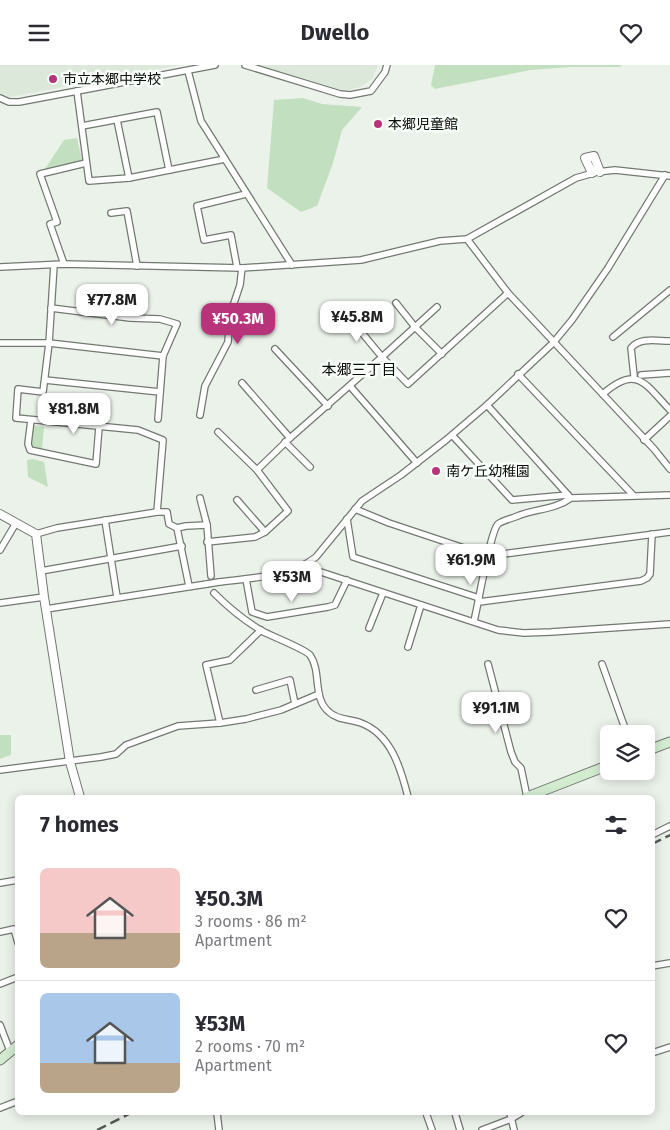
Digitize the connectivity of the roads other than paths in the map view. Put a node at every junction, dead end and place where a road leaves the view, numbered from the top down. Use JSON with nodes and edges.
{"nodes":[{"id":1,"x":215,"y":65,"type":"edge"},
{"id":2,"x":245,"y":65,"type":"edge"},
{"id":3,"x":387,"y":65,"type":"edge"},
{"id":4,"x":188,"y":71,"type":"junction"},
{"id":5,"x":78,"y":91,"type":"junction"},
{"id":6,"x":0,"y":98,"type":"edge"},
{"id":7,"x":117,"y":120,"type":"junction"},
{"id":8,"x":82,"y":126,"type":"junction"},
{"id":9,"x":225,"y":159,"type":"junction"},
{"id":10,"x":86,"y":163,"type":"junction"},
{"id":11,"x":169,"y":170,"type":"junction"},
{"id":12,"x":667,"y":176,"type":"edge"},
{"id":13,"x":129,"y":178,"type":"junction"},
{"id":14,"x":246,"y":193,"type":"junction"},
{"id":15,"x":111,"y":213,"type":"dead end"},
{"id":16,"x":467,"y":239,"type":"junction"},
{"id":17,"x":64,"y":264,"type":"junction"},
{"id":18,"x":54,"y":265,"type":"junction"},
{"id":19,"x":292,"y":265,"type":"junction"},
{"id":20,"x":137,"y":266,"type":"junction"},
{"id":21,"x":0,"y":267,"type":"edge"},
{"id":22,"x":240,"y":267,"type":"junction"},
{"id":23,"x":670,"y":290,"type":"edge"},
{"id":24,"x":508,"y":293,"type":"junction"},
{"id":25,"x":396,"y":303,"type":"dead end"},
{"id":26,"x":437,"y":307,"type":"dead end"},
{"id":27,"x":52,"y":308,"type":"junction"},
{"id":28,"x":348,"y":316,"type":"dead end"},
{"id":29,"x":415,"y":327,"type":"junction"},
{"id":30,"x":613,"y":337,"type":"dead end"},
{"id":31,"x":670,"y":341,"type":"edge"},
{"id":32,"x":0,"y":343,"type":"edge"},
{"id":33,"x":49,"y":343,"type":"junction"},
{"id":34,"x":553,"y":343,"type":"junction"},
{"id":35,"x":275,"y":349,"type":"dead end"},
{"id":36,"x":442,"y":354,"type":"junction"},
{"id":37,"x":163,"y":356,"type":"junction"},
{"id":38,"x":382,"y":357,"type":"junction"},
{"id":39,"x":670,"y":373,"type":"edge"},
{"id":40,"x":518,"y":374,"type":"junction"},
{"id":41,"x":641,"y":375,"type":"dead end"},
{"id":42,"x":634,"y":376,"type":"dead end"},
{"id":43,"x":45,"y":380,"type":"junction"},
{"id":44,"x":242,"y":383,"type":"dead end"},
{"id":45,"x":350,"y":385,"type":"junction"},
{"id":46,"x":160,"y":392,"type":"junction"},
{"id":47,"x":603,"y":395,"type":"junction"},
{"id":48,"x":487,"y":405,"type":"junction"},
{"id":49,"x":328,"y":406,"type":"junction"},
{"id":50,"x":670,"y":410,"type":"edge"},
{"id":51,"x":200,"y":415,"type":"dead end"},
{"id":52,"x":670,"y":416,"type":"edge"},
{"id":53,"x":158,"y":419,"type":"dead end"},
{"id":54,"x":31,"y":420,"type":"junction"},
{"id":55,"x":99,"y":427,"type":"junction"},
{"id":56,"x":218,"y":432,"type":"dead end"},
{"id":57,"x":452,"y":435,"type":"junction"},
{"id":58,"x":288,"y":440,"type":"junction"},
{"id":59,"x":644,"y":440,"type":"junction"},
{"id":60,"x":417,"y":463,"type":"junction"},
{"id":61,"x":310,"y":467,"type":"dead end"},
{"id":62,"x":670,"y":469,"type":"edge"},
{"id":63,"x":257,"y":470,"type":"junction"},
{"id":64,"x":633,"y":495,"type":"junction"},
{"id":65,"x":670,"y":495,"type":"edge"},
{"id":66,"x":570,"y":496,"type":"junction"},
{"id":67,"x":200,"y":497,"type":"dead end"},
{"id":68,"x":237,"y":500,"type":"dead end"},
{"id":69,"x":355,"y":509,"type":"junction"},
{"id":70,"x":156,"y":512,"type":"junction"},
{"id":71,"x":0,"y":514,"type":"edge"},
{"id":72,"x":347,"y":519,"type":"junction"},
{"id":73,"x":105,"y":520,"type":"junction"},
{"id":74,"x":16,"y":523,"type":"junction"},
{"id":75,"x":207,"y":525,"type":"junction"},
{"id":76,"x":177,"y":529,"type":"junction"},
{"id":77,"x":265,"y":532,"type":"junction"},
{"id":78,"x":670,"y":532,"type":"edge"},
{"id":79,"x":36,"y":534,"type":"junction"},
{"id":80,"x":652,"y":534,"type":"junction"},
{"id":81,"x":207,"y":542,"type":"junction"},
{"id":82,"x":182,"y":547,"type":"junction"},
{"id":83,"x":0,"y":550,"type":"edge"},
{"id":84,"x":488,"y":556,"type":"junction"},
{"id":85,"x":111,"y":559,"type":"junction"},
{"id":86,"x":308,"y":564,"type":"junction"},
{"id":87,"x":40,"y":571,"type":"junction"},
{"id":88,"x":211,"y":576,"type":"dead end"},
{"id":89,"x":246,"y":579,"type":"junction"},
{"id":90,"x":347,"y":581,"type":"junction"},
{"id":91,"x":189,"y":586,"type":"junction"},
{"id":92,"x":214,"y":593,"type":"dead end"},
{"id":93,"x":383,"y":593,"type":"junction"},
{"id":94,"x":44,"y":597,"type":"junction"},
{"id":95,"x":118,"y":597,"type":"junction"},
{"id":96,"x":479,"y":600,"type":"junction"},
{"id":97,"x":0,"y":603,"type":"edge"},
{"id":98,"x":421,"y":605,"type":"junction"},
{"id":99,"x":46,"y":609,"type":"junction"},
{"id":100,"x":474,"y":621,"type":"junction"},
{"id":101,"x":670,"y":624,"type":"edge"},
{"id":102,"x":369,"y":628,"type":"dead end"},
{"id":103,"x":261,"y":630,"type":"junction"},
{"id":104,"x":408,"y":647,"type":"dead end"},
{"id":105,"x":488,"y":664,"type":"dead end"},
{"id":106,"x":602,"y":664,"type":"dead end"},
{"id":107,"x":256,"y":690,"type":"dead end"},
{"id":108,"x":319,"y":694,"type":"junction"},
{"id":109,"x":296,"y":704,"type":"junction"},
{"id":110,"x":220,"y":723,"type":"junction"},
{"id":111,"x":623,"y":725,"type":"edge"},
{"id":112,"x":670,"y":743,"type":"edge"},
{"id":113,"x":655,"y":748,"type":"edge"},
{"id":114,"x":70,"y":762,"type":"junction"},
{"id":115,"x":600,"y":769,"type":"edge"},
{"id":116,"x":0,"y":770,"type":"edge"},
{"id":117,"x":79,"y":795,"type":"edge"},
{"id":118,"x":407,"y":795,"type":"edge"},
{"id":119,"x":527,"y":795,"type":"edge"},
{"id":120,"x":532,"y":795,"type":"edge"},
{"id":121,"x":670,"y":826,"type":"edge"},
{"id":122,"x":655,"y":834,"type":"edge"},
{"id":123,"x":15,"y":880,"type":"edge"},
{"id":124,"x":0,"y":883,"type":"edge"},
{"id":125,"x":0,"y":931,"type":"edge"},
{"id":126,"x":15,"y":932,"type":"edge"},
{"id":127,"x":670,"y":963,"type":"edge"},
{"id":128,"x":655,"y":966,"type":"edge"},
{"id":129,"x":15,"y":978,"type":"edge"},
{"id":130,"x":0,"y":984,"type":"edge"},
{"id":131,"x":0,"y":1025,"type":"edge"},
{"id":132,"x":15,"y":1047,"type":"edge"},
{"id":133,"x":670,"y":1047,"type":"edge"},
{"id":134,"x":10,"y":1051,"type":"junction"},
{"id":135,"x":655,"y":1052,"type":"edge"},
{"id":136,"x":0,"y":1060,"type":"edge"},
{"id":137,"x":15,"y":1102,"type":"edge"},
{"id":138,"x":0,"y":1108,"type":"edge"},
{"id":139,"x":216,"y":1115,"type":"edge"},
{"id":140,"x":427,"y":1115,"type":"edge"},
{"id":141,"x":456,"y":1115,"type":"edge"},
{"id":142,"x":510,"y":1116,"type":"edge"},
{"id":143,"x":219,"y":1130,"type":"edge"},
{"id":144,"x":432,"y":1130,"type":"edge"},
{"id":145,"x":460,"y":1130,"type":"edge"},
{"id":146,"x":482,"y":1130,"type":"edge"},
{"id":147,"x":514,"y":1130,"type":"edge"}],
"edges":[{"from":1,"to":4,"type":"street"},
{"from":2,"to":3,"type":"street"},
{"from":4,"to":5,"type":"street"},
{"from":4,"to":9,"type":"street"},
{"from":5,"to":6,"type":"street"},
{"from":5,"to":8,"type":"street"},
{"from":7,"to":8,"type":"street"},
{"from":7,"to":11,"type":"street"},
{"from":7,"to":13,"type":"street"},
{"from":8,"to":10,"type":"street"},
{"from":9,"to":11,"type":"street"},
{"from":9,"to":14,"type":"street"},
{"from":10,"to":13,"type":"street"},
{"from":10,"to":17,"type":"street"},
{"from":11,"to":13,"type":"street"},
{"from":12,"to":16,"type":"street"},
{"from":12,"to":34,"type":"street"},
{"from":14,"to":19,"type":"street"},
{"from":14,"to":22,"type":"street"},
{"from":15,"to":20,"type":"street"},
{"from":16,"to":19,"type":"street"},
{"from":16,"to":24,"type":"street"},
{"from":17,"to":18,"type":"street"},
{"from":17,"to":20,"type":"street"},
{"from":18,"to":21,"type":"street"},
{"from":18,"to":27,"type":"street"},
{"from":19,"to":22,"type":"street"},
{"from":20,"to":22,"type":"street"},
{"from":22,"to":51,"type":"street"},
{"from":23,"to":30,"type":"street"},
{"from":24,"to":34,"type":"street"},
{"from":24,"to":36,"type":"street"},
{"from":25,"to":29,"type":"street"},
{"from":26,"to":29,"type":"street"},
{"from":27,"to":33,"type":"street"},
{"from":27,"to":37,"type":"street"},
{"from":28,"to":38,"type":"street"},
{"from":29,"to":36,"type":"street"},
{"from":29,"to":38,"type":"street"},
{"from":31,"to":42,"type":"street"},
{"from":32,"to":33,"type":"street"},
{"from":33,"to":37,"type":"street"},
{"from":33,"to":43,"type":"street"},
{"from":34,"to":40,"type":"street"},
{"from":34,"to":47,"type":"street"},
{"from":35,"to":49,"type":"street"},
{"from":36,"to":38,"type":"street"},
{"from":37,"to":46,"type":"street"},
{"from":38,"to":45,"type":"street"},
{"from":39,"to":41,"type":"street"},
{"from":40,"to":48,"type":"street"},
{"from":40,"to":64,"type":"street"},
{"from":43,"to":46,"type":"street"},
{"from":43,"to":54,"type":"street"},
{"from":44,"to":58,"type":"street"},
{"from":45,"to":49,"type":"street"},
{"from":45,"to":60,"type":"street"},
{"from":46,"to":53,"type":"street"},
{"from":47,"to":50,"type":"street"},
{"from":47,"to":59,"type":"street"},
{"from":48,"to":57,"type":"street"},
{"from":48,"to":66,"type":"street"},
{"from":49,"to":58,"type":"street"},
{"from":52,"to":59,"type":"street"},
{"from":54,"to":55,"type":"street"},
{"from":54,"to":55,"type":"street"},
{"from":55,"to":70,"type":"street"},
{"from":56,"to":63,"type":"street"},
{"from":57,"to":60,"type":"street"},
{"from":57,"to":66,"type":"street"},
{"from":58,"to":61,"type":"street"},
{"from":58,"to":63,"type":"street"},
{"from":59,"to":62,"type":"street"},
{"from":60,"to":69,"type":"street"},
{"from":63,"to":77,"type":"street"},
{"from":64,"to":65,"type":"street"},
{"from":64,"to":66,"type":"street"},
{"from":66,"to":84,"type":"street"},
{"from":67,"to":75,"type":"street"},
{"from":68,"to":77,"type":"street"},
{"from":69,"to":72,"type":"street"},
{"from":69,"to":84,"type":"street"},
{"from":70,"to":73,"type":"street"},
{"from":70,"to":76,"type":"street"},
{"from":71,"to":74,"type":"street"},
{"from":72,"to":86,"type":"street"},
{"from":72,"to":96,"type":"street"},
{"from":73,"to":79,"type":"street"},
{"from":73,"to":85,"type":"street"},
{"from":74,"to":79,"type":"street"},
{"from":74,"to":83,"type":"street"},
{"from":75,"to":76,"type":"street"},
{"from":75,"to":81,"type":"street"},
{"from":76,"to":82,"type":"street"},
{"from":77,"to":81,"type":"street"},
{"from":78,"to":80,"type":"street"},
{"from":79,"to":87,"type":"street"},
{"from":80,"to":84,"type":"street"},
{"from":80,"to":96,"type":"street"},
{"from":81,"to":88,"type":"street"},
{"from":82,"to":85,"type":"street"},
{"from":82,"to":91,"type":"street"},
{"from":84,"to":96,"type":"street"},
{"from":85,"to":87,"type":"street"},
{"from":85,"to":95,"type":"street"},
{"from":86,"to":89,"type":"street"},
{"from":86,"to":90,"type":"street"},
{"from":87,"to":94,"type":"street"},
{"from":89,"to":90,"type":"street"},
{"from":89,"to":91,"type":"street","bridge":true},
{"from":90,"to":93,"type":"street"},
{"from":91,"to":95,"type":"street"},
{"from":92,"to":103,"type":"street"},
{"from":93,"to":98,"type":"street"},
{"from":93,"to":102,"type":"street"},
{"from":94,"to":97,"type":"street"},
{"from":94,"to":99,"type":"street"},
{"from":95,"to":99,"type":"street"},
{"from":96,"to":100,"type":"street"},
{"from":98,"to":100,"type":"street"},
{"from":98,"to":104,"type":"street"},
{"from":99,"to":114,"type":"street"},
{"from":100,"to":101,"type":"street"},
{"from":103,"to":108,"type":"street"},
{"from":103,"to":110,"type":"street"},
{"from":105,"to":119,"type":"street"},
{"from":106,"to":111,"type":"street"},
{"from":107,"to":109,"type":"street"},
{"from":108,"to":109,"type":"street"},
{"from":108,"to":118,"type":"street"},
{"from":109,"to":110,"type":"street"},
{"from":110,"to":114,"type":"street"},
{"from":112,"to":113,"type":"main road"},
{"from":114,"to":116,"type":"street"},
{"from":114,"to":117,"type":"street"},
{"from":115,"to":120,"type":"main road"},
{"from":121,"to":122,"type":"street"},
{"from":123,"to":124,"type":"street"},
{"from":125,"to":126,"type":"street"},
{"from":127,"to":128,"type":"street"},
{"from":129,"to":130,"type":"street"},
{"from":131,"to":134,"type":"street"},
{"from":132,"to":134,"type":"main road"},
{"from":133,"to":135,"type":"street"},
{"from":134,"to":136,"type":"main road"},
{"from":137,"to":138,"type":"street"},
{"from":139,"to":143,"type":"street"},
{"from":140,"to":144,"type":"street"},
{"from":141,"to":145,"type":"street"},
{"from":142,"to":146,"type":"street"},
{"from":142,"to":147,"type":"street"}]}
